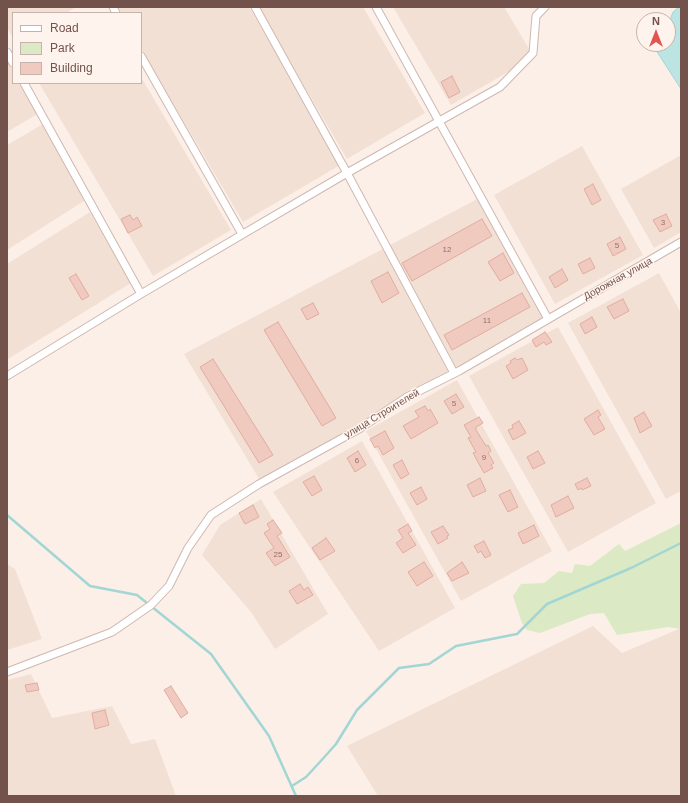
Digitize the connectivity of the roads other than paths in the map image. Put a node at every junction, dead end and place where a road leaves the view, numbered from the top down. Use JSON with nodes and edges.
{"nodes":[{"id":1,"x":255,"y":7,"type":"edge"},
{"id":2,"x":376,"y":7,"type":"edge"},
{"id":3,"x":545,"y":7,"type":"edge"},
{"id":4,"x":7,"y":52,"type":"edge"},
{"id":5,"x":142,"y":58,"type":"edge"},
{"id":6,"x":12,"y":61,"type":"edge"},
{"id":7,"x":25,"y":84,"type":"edge"},
{"id":8,"x":440,"y":122,"type":"junction"},
{"id":9,"x":347,"y":173,"type":"junction"},
{"id":10,"x":242,"y":234,"type":"junction"},
{"id":11,"x":681,"y":242,"type":"edge"},
{"id":12,"x":141,"y":294,"type":"junction"},
{"id":13,"x":551,"y":317,"type":"junction"},
{"id":14,"x":454,"y":373,"type":"junction"},
{"id":15,"x":7,"y":376,"type":"edge"},
{"id":16,"x":7,"y":672,"type":"edge"}],
"edges":[{"from":1,"to":9,"type":"street"},
{"from":2,"to":8,"type":"street"},
{"from":3,"to":8,"type":"street"},
{"from":4,"to":6,"type":"street"},
{"from":5,"to":10,"type":"street"},
{"from":7,"to":12,"type":"street"},
{"from":8,"to":9,"type":"street"},
{"from":8,"to":13,"type":"street"},
{"from":9,"to":10,"type":"street"},
{"from":9,"to":14,"type":"street"},
{"from":10,"to":12,"type":"street"},
{"from":11,"to":13,"type":"street","name":"Дорожная улица"},
{"from":12,"to":15,"type":"street"},
{"from":13,"to":14,"type":"street","name":"улица Строителей"},
{"from":14,"to":16,"type":"street","name":"улица Строителей"}]}
